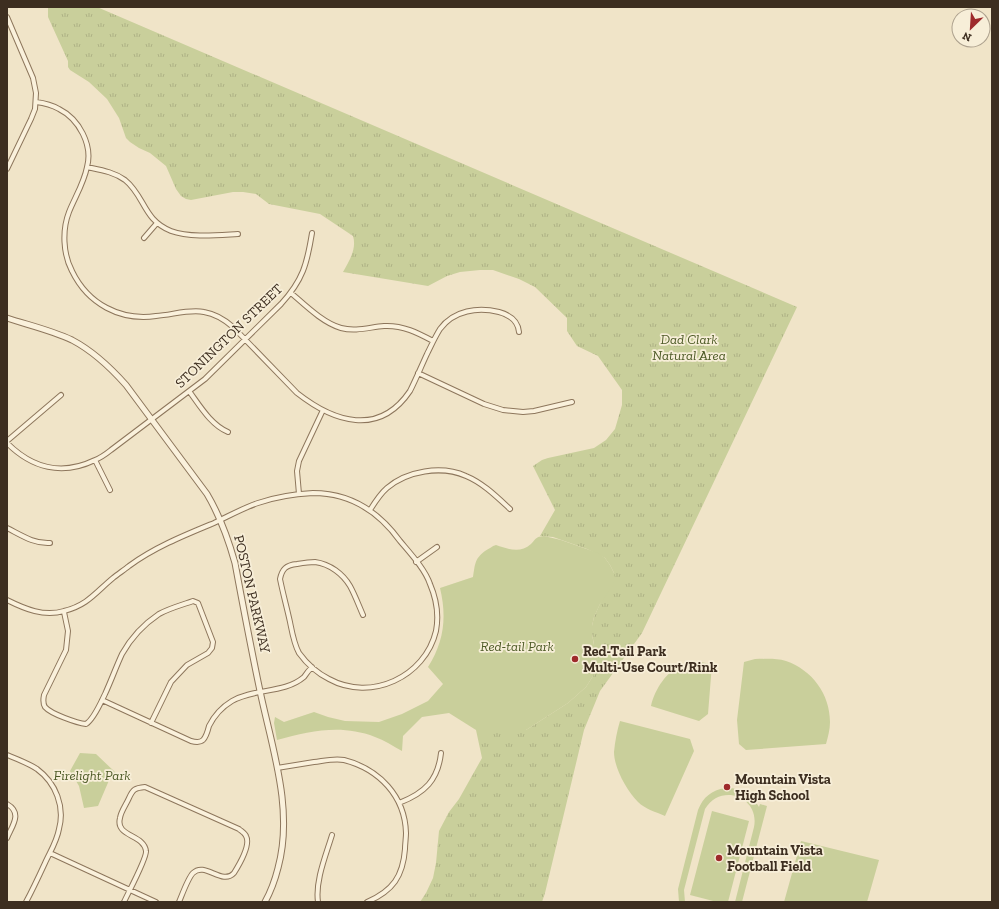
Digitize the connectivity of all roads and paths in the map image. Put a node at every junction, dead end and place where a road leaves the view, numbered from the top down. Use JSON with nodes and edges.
{"nodes":[{"id":1,"x":7,"y":17,"type":"edge"},
{"id":2,"x":36,"y":102,"type":"junction"},
{"id":3,"x":7,"y":155,"type":"edge"},
{"id":4,"x":12,"y":158,"type":"junction"},
{"id":5,"x":87,"y":167,"type":"junction"},
{"id":6,"x":7,"y":169,"type":"edge"},
{"id":7,"x":157,"y":223,"type":"junction"},
{"id":8,"x":312,"y":233,"type":"dead end"},
{"id":9,"x":238,"y":234,"type":"dead end"},
{"id":10,"x":144,"y":238,"type":"dead end"},
{"id":11,"x":291,"y":294,"type":"junction"},
{"id":12,"x":7,"y":318,"type":"edge"},
{"id":13,"x":519,"y":332,"type":"dead end"},
{"id":14,"x":245,"y":340,"type":"junction"},
{"id":15,"x":433,"y":341,"type":"junction"},
{"id":16,"x":418,"y":373,"type":"junction"},
{"id":17,"x":189,"y":391,"type":"junction"},
{"id":18,"x":62,"y":395,"type":"dead end"},
{"id":19,"x":572,"y":402,"type":"dead end"},
{"id":20,"x":323,"y":410,"type":"junction"},
{"id":21,"x":152,"y":419,"type":"junction"},
{"id":22,"x":228,"y":432,"type":"dead end"},
{"id":23,"x":7,"y":442,"type":"edge"},
{"id":24,"x":95,"y":460,"type":"junction"},
{"id":25,"x":110,"y":490,"type":"dead end"},
{"id":26,"x":300,"y":494,"type":"junction"},
{"id":27,"x":510,"y":509,"type":"dead end"},
{"id":28,"x":370,"y":510,"type":"junction"},
{"id":29,"x":221,"y":520,"type":"junction"},
{"id":30,"x":7,"y":528,"type":"edge"},
{"id":31,"x":50,"y":543,"type":"dead end"},
{"id":32,"x":437,"y":547,"type":"dead end"},
{"id":33,"x":416,"y":562,"type":"junction"},
{"id":34,"x":7,"y":600,"type":"edge"},
{"id":35,"x":64,"y":612,"type":"junction"},
{"id":36,"x":363,"y":615,"type":"dead end"},
{"id":37,"x":312,"y":667,"type":"junction"},
{"id":38,"x":260,"y":691,"type":"junction"},
{"id":39,"x":102,"y":700,"type":"junction"},
{"id":40,"x":151,"y":723,"type":"junction"},
{"id":41,"x":440,"y":753,"type":"dead end"},
{"id":42,"x":7,"y":754,"type":"edge"},
{"id":43,"x":278,"y":768,"type":"junction"},
{"id":44,"x":399,"y":803,"type":"junction"},
{"id":45,"x":7,"y":804,"type":"edge"},
{"id":46,"x":332,"y":835,"type":"dead end"},
{"id":47,"x":7,"y":838,"type":"edge"},
{"id":48,"x":50,"y":853,"type":"junction"},
{"id":49,"x":130,"y":890,"type":"junction"},
{"id":50,"x":26,"y":902,"type":"edge"},
{"id":51,"x":124,"y":902,"type":"edge"},
{"id":52,"x":156,"y":902,"type":"edge"},
{"id":53,"x":179,"y":902,"type":"edge"},
{"id":54,"x":265,"y":902,"type":"edge"},
{"id":55,"x":318,"y":902,"type":"edge"},
{"id":56,"x":367,"y":902,"type":"edge"}],
"edges":[{"from":1,"to":2,"type":"street"},
{"from":2,"to":4,"type":"street"},
{"from":2,"to":5,"type":"street"},
{"from":3,"to":4,"type":"street"},
{"from":4,"to":6,"type":"street"},
{"from":5,"to":7,"type":"street"},
{"from":5,"to":14,"type":"street"},
{"from":7,"to":9,"type":"street"},
{"from":7,"to":10,"type":"street"},
{"from":8,"to":11,"type":"street","name":"STONINGTON STREET"},
{"from":11,"to":14,"type":"street","name":"STONINGTON STREET"},
{"from":11,"to":15,"type":"street"},
{"from":12,"to":21,"type":"street","name":"POSTON PARKWAY"},
{"from":13,"to":15,"type":"street"},
{"from":14,"to":17,"type":"street","name":"STONINGTON STREET"},
{"from":14,"to":20,"type":"street"},
{"from":15,"to":16,"type":"street"},
{"from":16,"to":19,"type":"street"},
{"from":16,"to":20,"type":"street"},
{"from":17,"to":21,"type":"street","name":"STONINGTON STREET"},
{"from":17,"to":22,"type":"street"},
{"from":18,"to":23,"type":"street"},
{"from":20,"to":26,"type":"street"},
{"from":21,"to":24,"type":"street","name":"STONINGTON STREET"},
{"from":21,"to":29,"type":"street","name":"POSTON PARKWAY"},
{"from":23,"to":24,"type":"street","name":"STONINGTON STREET"},
{"from":24,"to":25,"type":"street"},
{"from":26,"to":28,"type":"street"},
{"from":26,"to":29,"type":"street"},
{"from":27,"to":28,"type":"street"},
{"from":28,"to":33,"type":"street"},
{"from":29,"to":35,"type":"street"},
{"from":29,"to":38,"type":"street","name":"POSTON PARKWAY"},
{"from":30,"to":31,"type":"street"},
{"from":32,"to":33,"type":"street"},
{"from":33,"to":37,"type":"street"},
{"from":34,"to":35,"type":"street"},
{"from":35,"to":39,"type":"street"},
{"from":36,"to":37,"type":"street"},
{"from":37,"to":38,"type":"street"},
{"from":38,"to":40,"type":"street"},
{"from":38,"to":43,"type":"street","name":"POSTON PARKWAY"},
{"from":39,"to":40,"type":"street"},
{"from":39,"to":40,"type":"street"},
{"from":41,"to":44,"type":"street"},
{"from":42,"to":48,"type":"street"},
{"from":43,"to":44,"type":"street"},
{"from":43,"to":54,"type":"street","name":"POSTON PARKWAY"},
{"from":44,"to":56,"type":"street"},
{"from":45,"to":47,"type":"street"},
{"from":46,"to":55,"type":"street"},
{"from":48,"to":49,"type":"street"},
{"from":48,"to":50,"type":"street"},
{"from":49,"to":51,"type":"street"},
{"from":49,"to":52,"type":"street"},
{"from":49,"to":53,"type":"street"}]}
